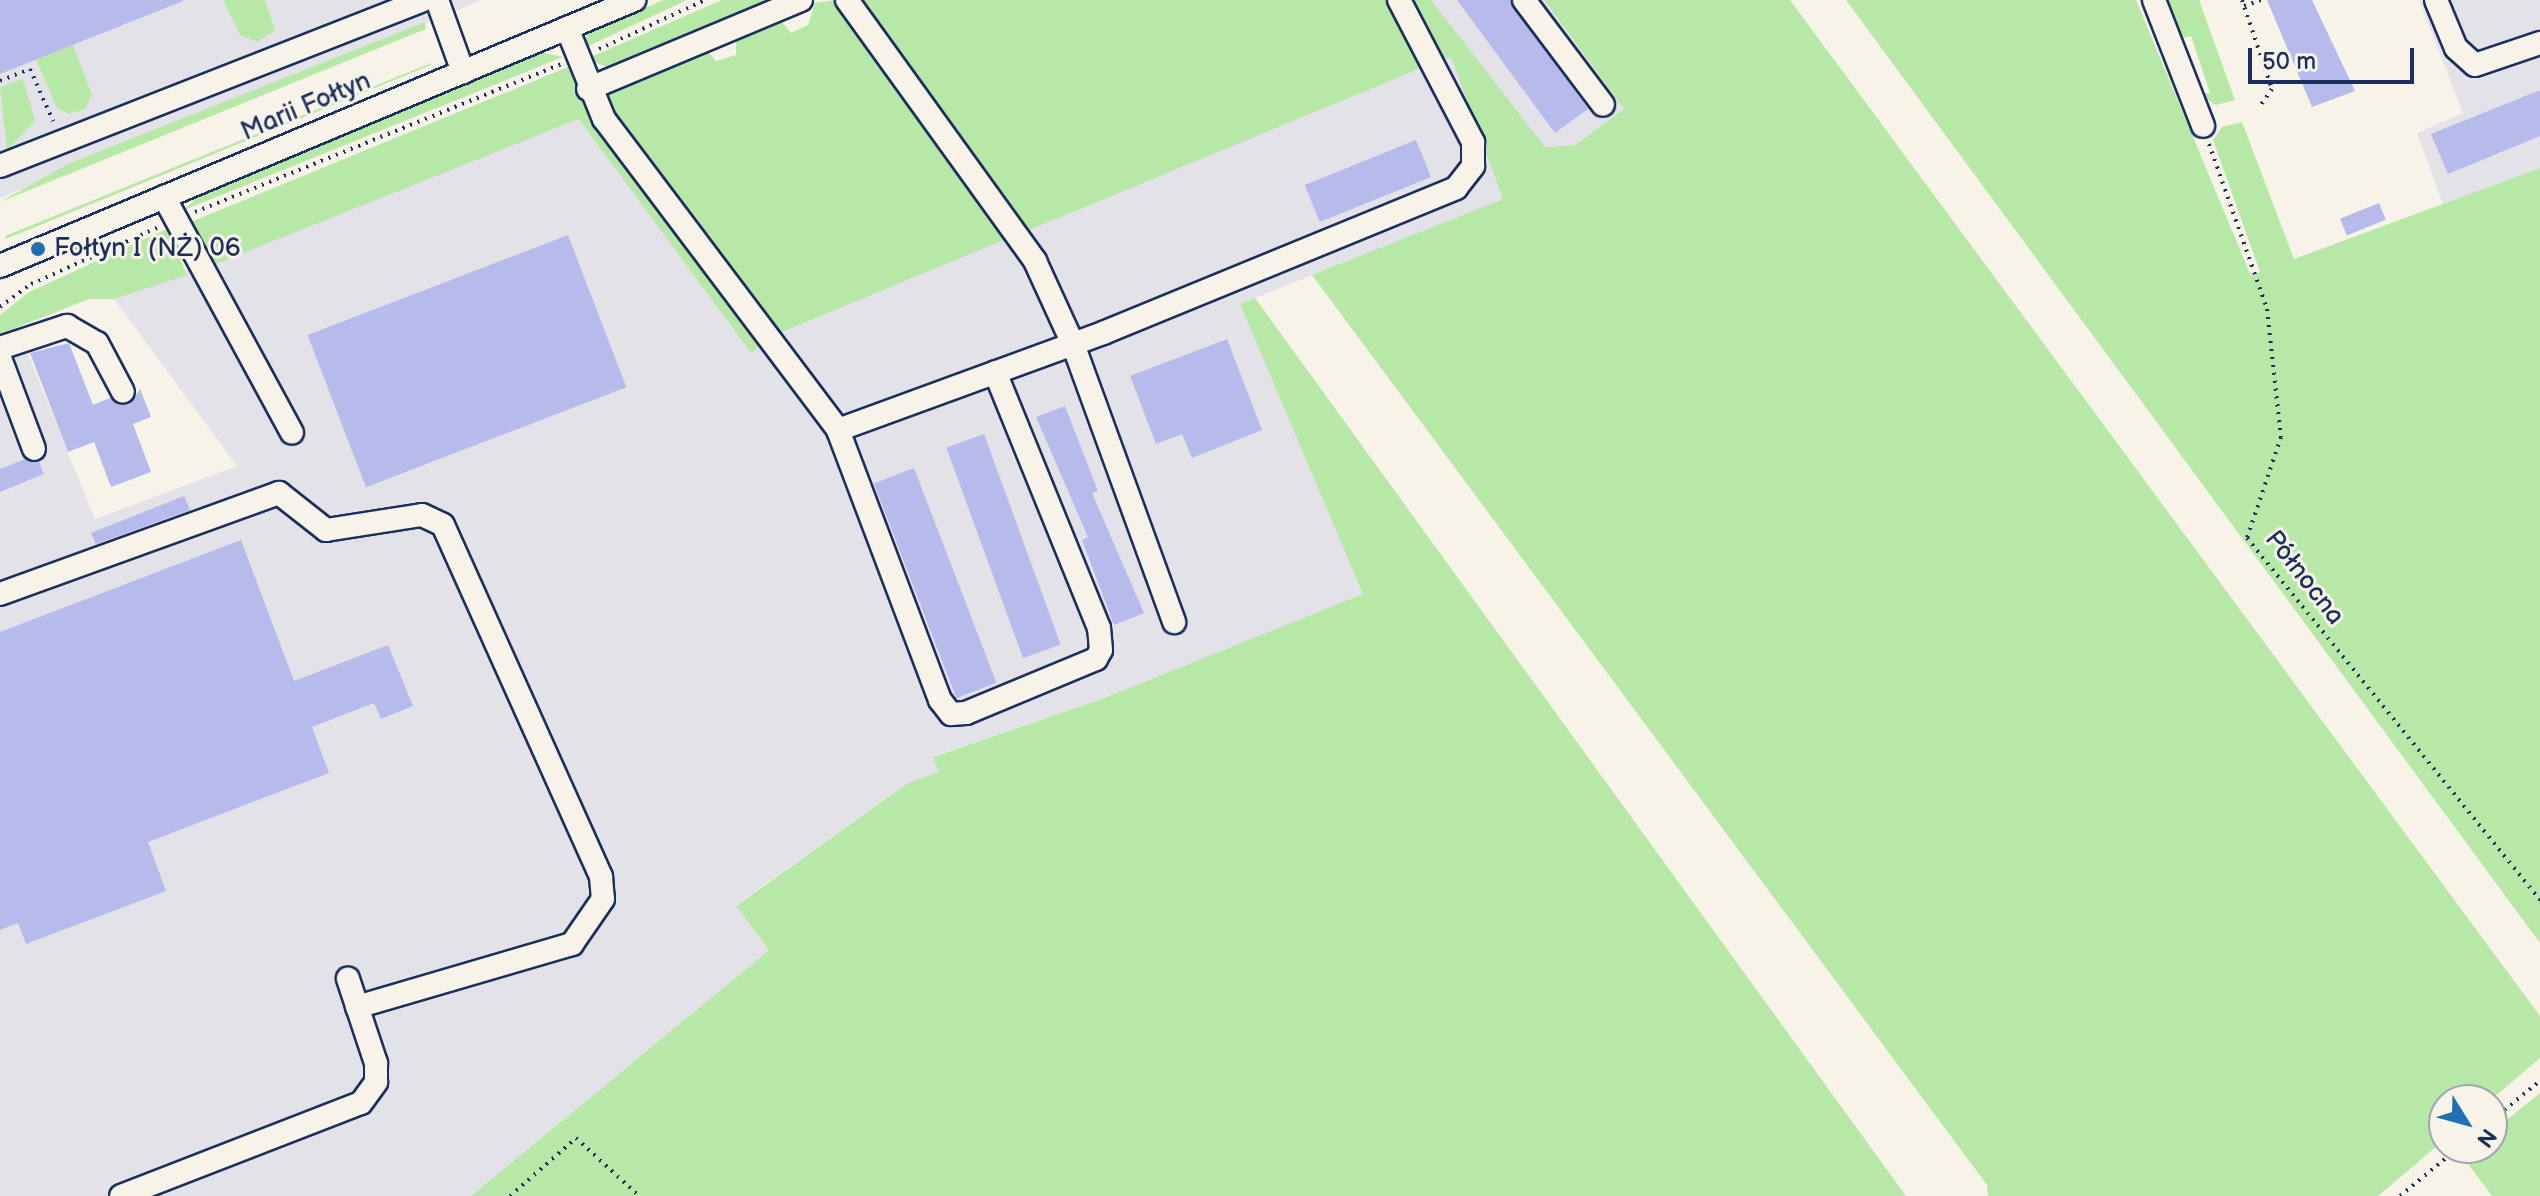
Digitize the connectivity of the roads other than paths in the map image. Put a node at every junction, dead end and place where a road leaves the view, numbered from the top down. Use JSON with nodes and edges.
{"nodes":[{"id":1,"x":423,"y":0,"type":"edge"},
{"id":2,"x":437,"y":0,"type":"edge"},
{"id":3,"x":634,"y":0,"type":"edge"},
{"id":4,"x":801,"y":0,"type":"edge"},
{"id":5,"x":847,"y":0,"type":"edge"},
{"id":6,"x":1399,"y":0,"type":"edge"},
{"id":7,"x":1524,"y":0,"type":"edge"},
{"id":8,"x":2154,"y":0,"type":"edge"},
{"id":9,"x":2436,"y":0,"type":"edge"},
{"id":10,"x":567,"y":28,"type":"junction"},
{"id":11,"x":2540,"y":43,"type":"edge"},
{"id":12,"x":463,"y":72,"type":"junction"},
{"id":13,"x":588,"y":89,"type":"junction"},
{"id":14,"x":1603,"y":105,"type":"dead end"},
{"id":15,"x":2203,"y":126,"type":"road end"},
{"id":16,"x":0,"y":166,"type":"edge"},
{"id":17,"x":164,"y":197,"type":"junction"},
{"id":18,"x":0,"y":266,"type":"edge"},
{"id":19,"x":1073,"y":344,"type":"junction"},
{"id":20,"x":0,"y":348,"type":"edge"},
{"id":21,"x":0,"y":358,"type":"edge"},
{"id":22,"x":995,"y":372,"type":"junction"},
{"id":23,"x":123,"y":392,"type":"dead end"},
{"id":24,"x":838,"y":430,"type":"junction"},
{"id":25,"x":292,"y":433,"type":"dead end"},
{"id":26,"x":34,"y":449,"type":"dead end"},
{"id":27,"x":0,"y":594,"type":"edge"},
{"id":28,"x":1174,"y":622,"type":"dead end"},
{"id":29,"x":348,"y":979,"type":"dead end"},
{"id":30,"x":357,"y":1007,"type":"junction"},
{"id":31,"x":121,"y":1196,"type":"edge"}],
"edges":[{"from":1,"to":16,"type":"street"},
{"from":2,"to":12,"type":"street"},
{"from":3,"to":10,"type":"street","name":"Marii Fołtyn"},
{"from":4,"to":13,"type":"street"},
{"from":5,"to":19,"type":"street"},
{"from":6,"to":19,"type":"street"},
{"from":7,"to":14,"type":"street"},
{"from":8,"to":15,"type":"street"},
{"from":9,"to":11,"type":"street"},
{"from":10,"to":12,"type":"street","name":"Marii Fołtyn"},
{"from":10,"to":13,"type":"street"},
{"from":12,"to":17,"type":"street","name":"Marii Fołtyn"},
{"from":13,"to":24,"type":"street"},
{"from":17,"to":18,"type":"street","name":"Marii Fołtyn"},
{"from":17,"to":25,"type":"street"},
{"from":19,"to":22,"type":"street"},
{"from":19,"to":28,"type":"street"},
{"from":20,"to":23,"type":"street"},
{"from":21,"to":26,"type":"street"},
{"from":22,"to":24,"type":"street"},
{"from":22,"to":24,"type":"street"},
{"from":27,"to":30,"type":"street"},
{"from":29,"to":30,"type":"street"},
{"from":30,"to":31,"type":"street"}]}
